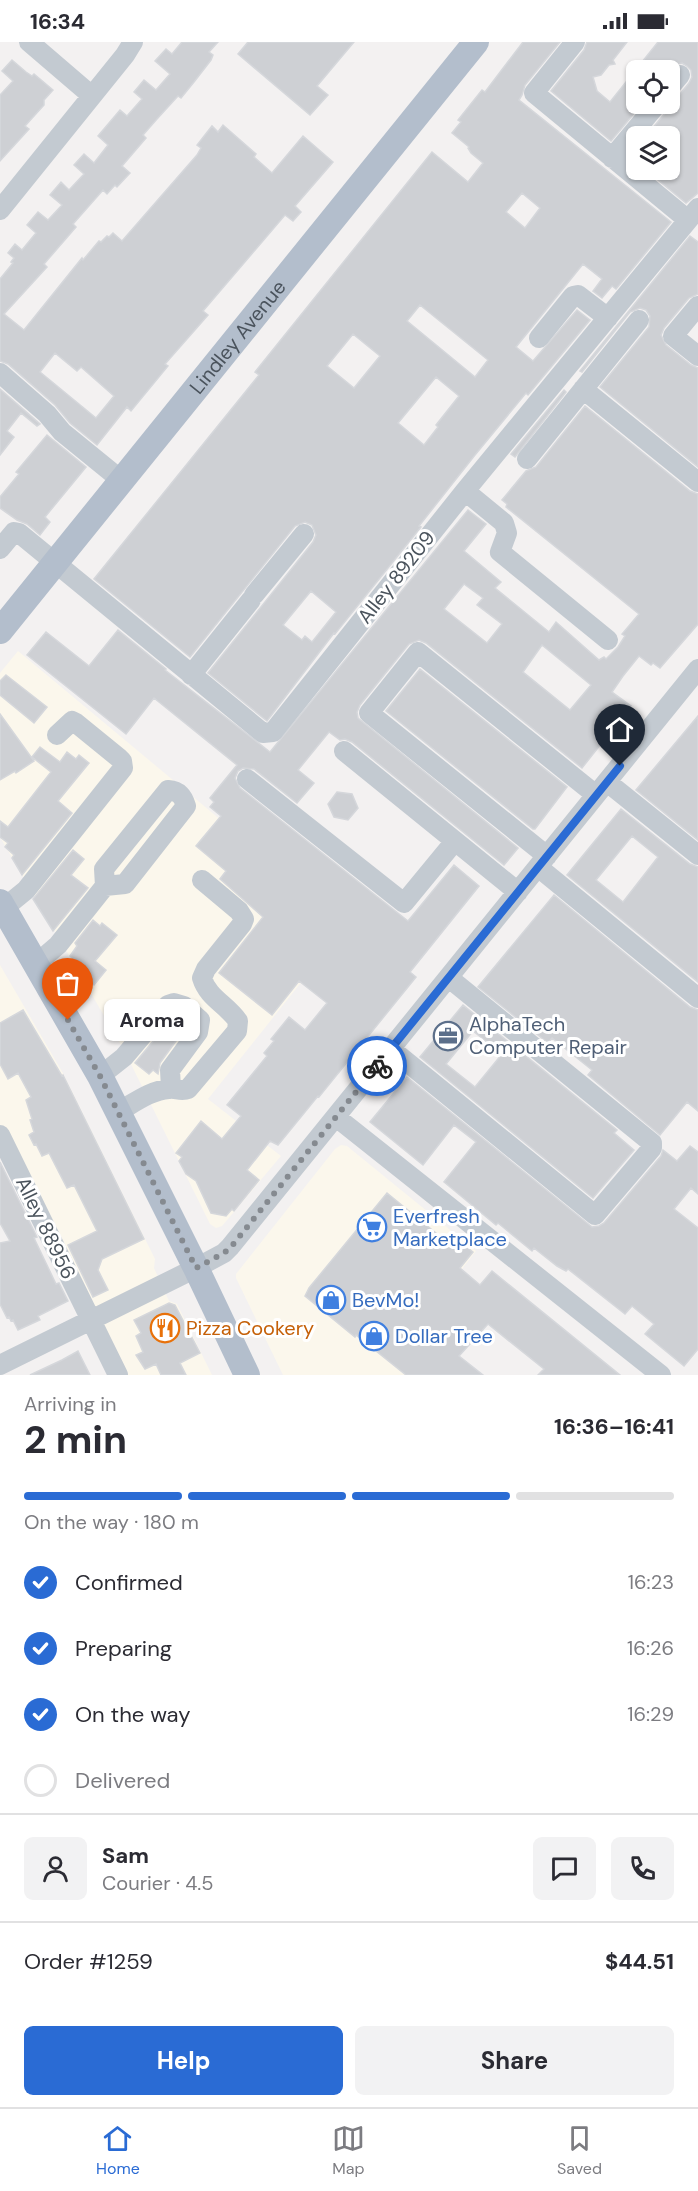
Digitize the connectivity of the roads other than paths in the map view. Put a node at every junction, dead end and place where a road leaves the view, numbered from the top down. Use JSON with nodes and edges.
{"nodes":[{"id":1,"x":29,"y":42,"type":"edge"},
{"id":2,"x":133,"y":42,"type":"edge"},
{"id":3,"x":476,"y":42,"type":"edge"},
{"id":4,"x":575,"y":42,"type":"edge"},
{"id":5,"x":92,"y":96,"type":"junction"},
{"id":6,"x":649,"y":114,"type":"edge"},
{"id":7,"x":612,"y":158,"type":"junction"},
{"id":8,"x":0,"y":210,"type":"edge"},
{"id":9,"x":693,"y":214,"type":"edge"},
{"id":10,"x":698,"y":306,"type":"edge"},
{"id":11,"x":608,"y":318,"type":"junction"},
{"id":12,"x":639,"y":320,"type":"dead end"},
{"id":13,"x":539,"y":338,"type":"dead end"},
{"id":14,"x":698,"y":357,"type":"edge"},
{"id":15,"x":0,"y":373,"type":"edge"},
{"id":16,"x":583,"y":389,"type":"junction"},
{"id":17,"x":527,"y":459,"type":"dead end"},
{"id":18,"x":122,"y":480,"type":"junction"},
{"id":19,"x":698,"y":482,"type":"edge"},
{"id":20,"x":465,"y":491,"type":"junction"},
{"id":21,"x":304,"y":534,"type":"dead end"},
{"id":22,"x":0,"y":549,"type":"edge"},
{"id":23,"x":55,"y":562,"type":"junction"},
{"id":24,"x":1,"y":627,"type":"edge"},
{"id":25,"x":608,"y":640,"type":"dead end"},
{"id":26,"x":698,"y":669,"type":"edge"},
{"id":27,"x":191,"y":675,"type":"junction"},
{"id":28,"x":57,"y":735,"type":"dead end"},
{"id":29,"x":344,"y":751,"type":"dead end"},
{"id":30,"x":247,"y":779,"type":"dead end"},
{"id":31,"x":601,"y":789,"type":"junction"},
{"id":32,"x":455,"y":841,"type":"junction"},
{"id":33,"x":698,"y":855,"type":"edge"},
{"id":34,"x":542,"y":861,"type":"junction"},
{"id":35,"x":202,"y":880,"type":"dead end"},
{"id":36,"x":105,"y":886,"type":"junction"},
{"id":37,"x":518,"y":892,"type":"junction"},
{"id":38,"x":2,"y":905,"type":"edge"},
{"id":39,"x":36,"y":964,"type":"junction"},
{"id":40,"x":449,"y":978,"type":"junction"},
{"id":41,"x":698,"y":998,"type":"edge"},
{"id":42,"x":391,"y":1049,"type":"junction"},
{"id":43,"x":100,"y":1076,"type":"junction"},
{"id":44,"x":171,"y":1088,"type":"junction"},
{"id":45,"x":118,"y":1112,"type":"junction"},
{"id":46,"x":336,"y":1116,"type":"junction"},
{"id":47,"x":0,"y":1135,"type":"edge"},
{"id":48,"x":196,"y":1268,"type":"junction"},
{"id":49,"x":91,"y":1321,"type":"junction"},
{"id":50,"x":0,"y":1365,"type":"edge"},
{"id":51,"x":118,"y":1375,"type":"edge"},
{"id":52,"x":247,"y":1375,"type":"edge"},
{"id":53,"x":661,"y":1375,"type":"edge"}],
"edges":[{"from":1,"to":5,"type":"street"},
{"from":2,"to":5,"type":"street"},
{"from":3,"to":18,"type":"main road","name":"Lindley Avenue"},
{"from":4,"to":7,"type":"street"},
{"from":5,"to":8,"type":"street"},
{"from":6,"to":7,"type":"street"},
{"from":7,"to":9,"type":"street"},
{"from":9,"to":11,"type":"street","name":"Alley 89209"},
{"from":10,"to":14,"type":"street"},
{"from":11,"to":13,"type":"street"},
{"from":11,"to":20,"type":"street","name":"Alley 89209"},
{"from":12,"to":16,"type":"street"},
{"from":15,"to":18,"type":"street"},
{"from":16,"to":17,"type":"street"},
{"from":16,"to":19,"type":"street"},
{"from":18,"to":23,"type":"main road","name":"Lindley Avenue"},
{"from":20,"to":25,"type":"street"},
{"from":20,"to":27,"type":"street","name":"Alley 89209"},
{"from":21,"to":27,"type":"street"},
{"from":22,"to":23,"type":"street","name":"Alley 89209"},
{"from":23,"to":24,"type":"main road","name":"Lindley Avenue"},
{"from":23,"to":27,"type":"street","name":"Alley 89209"},
{"from":26,"to":31,"type":"street"},
{"from":28,"to":38,"type":"street"},
{"from":29,"to":32,"type":"street"},
{"from":30,"to":32,"type":"street"},
{"from":31,"to":33,"type":"street"},
{"from":31,"to":34,"type":"street"},
{"from":31,"to":34,"type":"street"},
{"from":32,"to":37,"type":"street"},
{"from":34,"to":37,"type":"street"},
{"from":34,"to":41,"type":"street"},
{"from":35,"to":44,"type":"street"},
{"from":36,"to":36,"type":"street"},
{"from":36,"to":39,"type":"street"},
{"from":37,"to":40,"type":"street"},
{"from":38,"to":39,"type":"main road"},
{"from":39,"to":43,"type":"main road"},
{"from":40,"to":42,"type":"street"},
{"from":40,"to":42,"type":"street"},
{"from":42,"to":46,"type":"street"},
{"from":43,"to":44,"type":"street"},
{"from":43,"to":45,"type":"main road"},
{"from":44,"to":45,"type":"street"},
{"from":45,"to":48,"type":"main road"},
{"from":46,"to":48,"type":"street"},
{"from":46,"to":53,"type":"street"},
{"from":47,"to":49,"type":"street","name":"Alley 88956"},
{"from":48,"to":49,"type":"street"},
{"from":48,"to":52,"type":"main road"},
{"from":49,"to":50,"type":"street"},
{"from":49,"to":51,"type":"street","name":"Alley 88956"}]}
